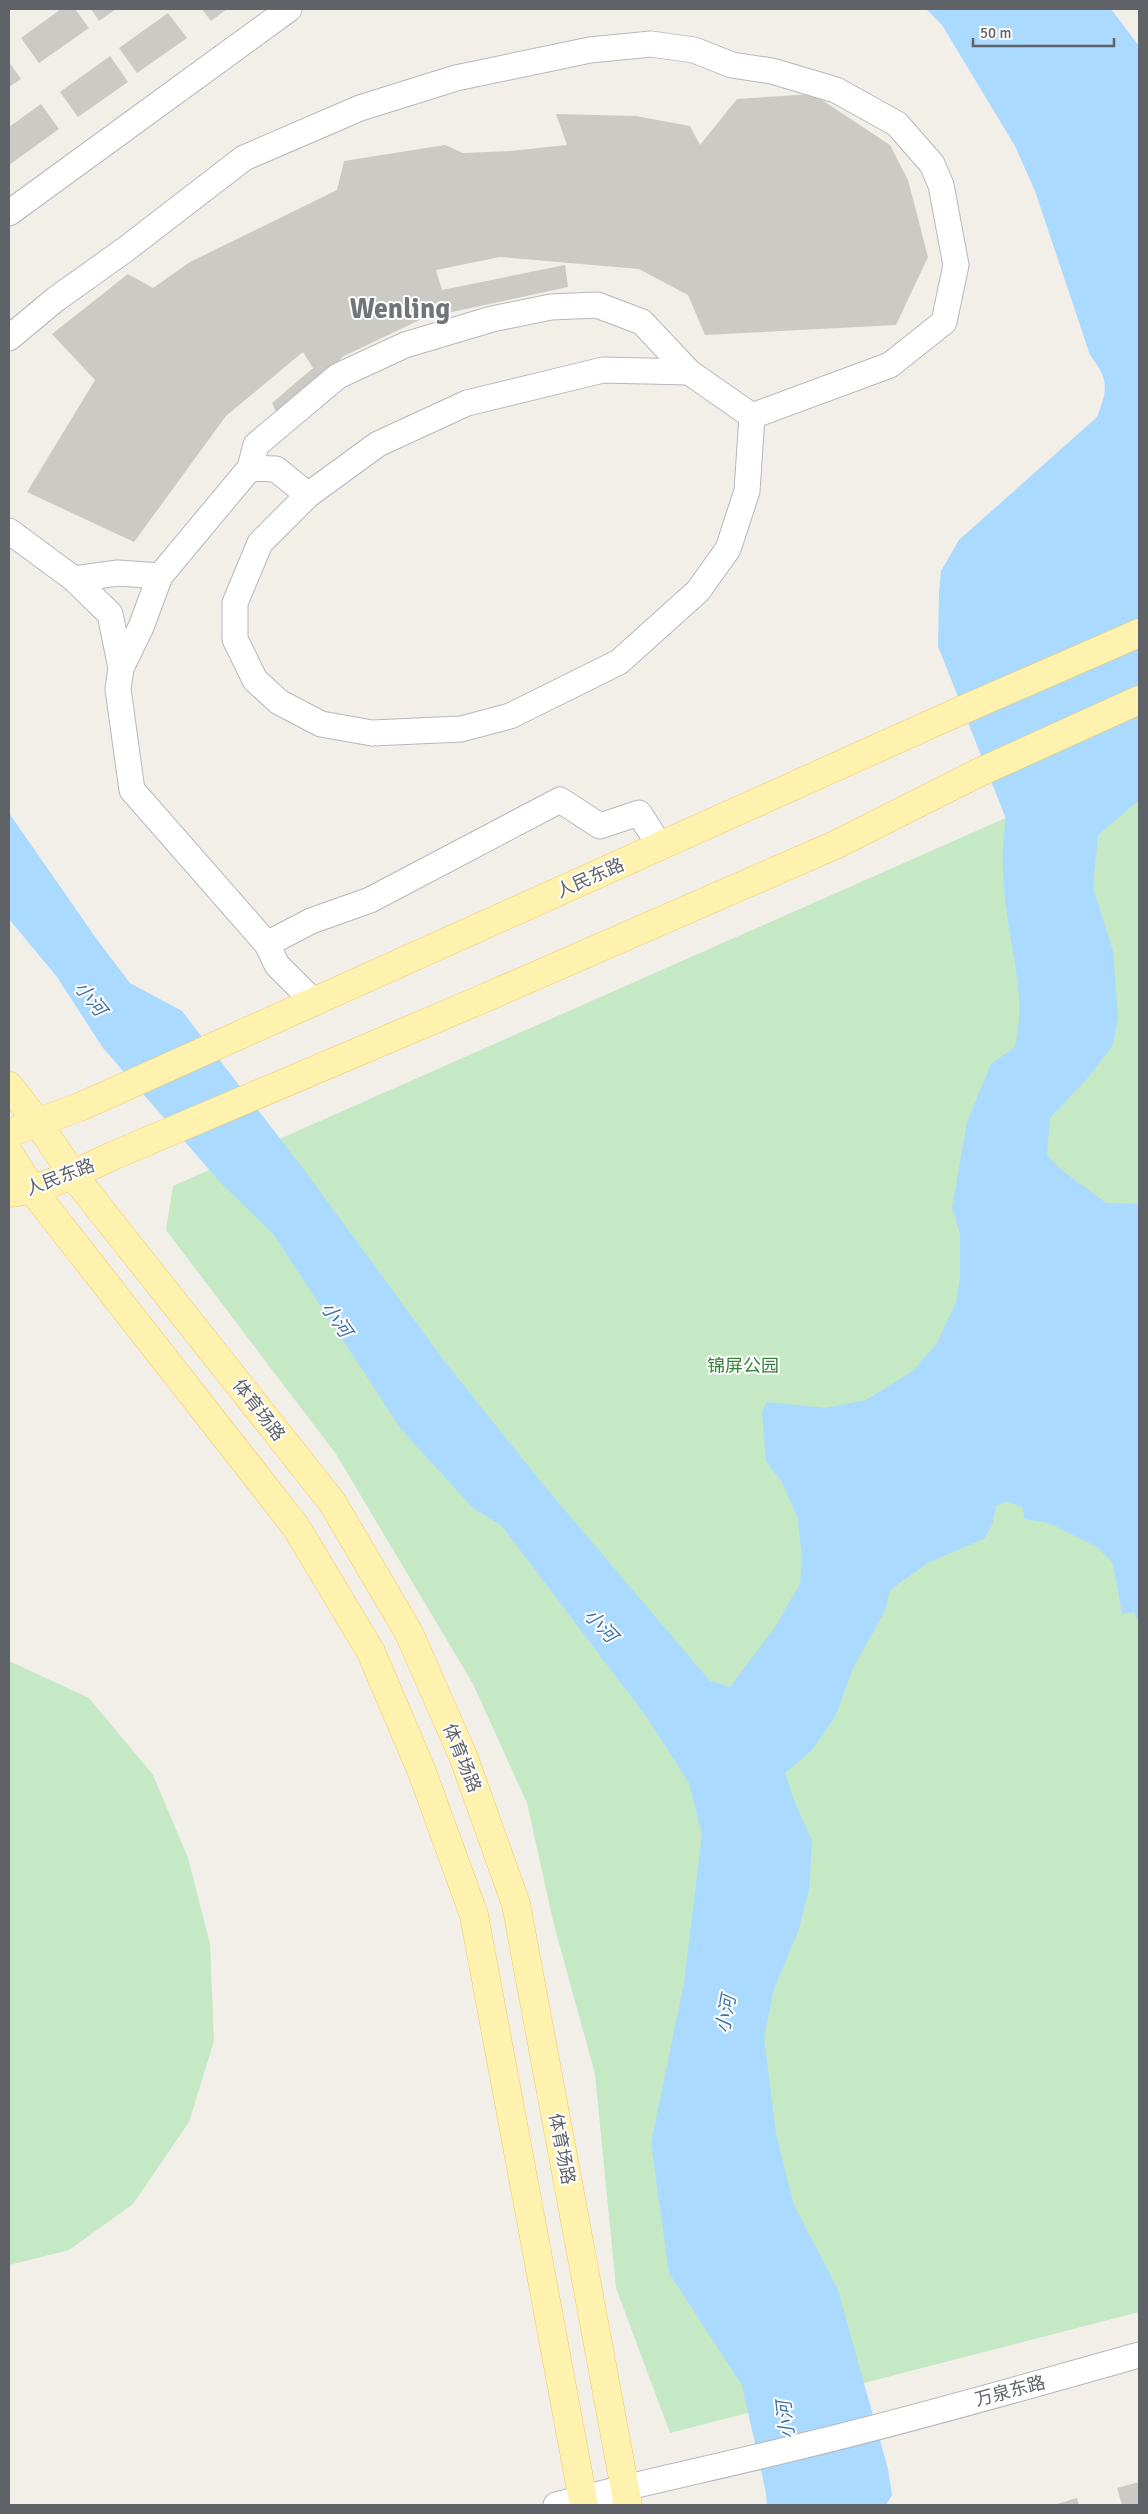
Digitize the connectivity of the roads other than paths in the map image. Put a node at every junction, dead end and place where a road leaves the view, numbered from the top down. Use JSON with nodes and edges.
{"nodes":[{"id":1,"x":289,"y":9,"type":"edge"},
{"id":2,"x":9,"y":213,"type":"edge"},
{"id":3,"x":9,"y":338,"type":"edge"},
{"id":4,"x":689,"y":372,"type":"junction"},
{"id":5,"x":752,"y":416,"type":"junction"},
{"id":6,"x":250,"y":468,"type":"junction"},
{"id":7,"x":308,"y":494,"type":"junction"},
{"id":8,"x":9,"y":531,"type":"edge"},
{"id":9,"x":160,"y":576,"type":"junction"},
{"id":10,"x":74,"y":579,"type":"junction"},
{"id":11,"x":1139,"y":633,"type":"edge"},
{"id":12,"x":121,"y":668,"type":"junction"},
{"id":13,"x":1139,"y":700,"type":"edge"},
{"id":14,"x":660,"y":846,"type":"junction"},
{"id":15,"x":267,"y":944,"type":"junction"},
{"id":16,"x":313,"y":1001,"type":"junction"},
{"id":17,"x":9,"y":1086,"type":"edge"},
{"id":18,"x":38,"y":1123,"type":"junction"},
{"id":19,"x":9,"y":1133,"type":"edge"},
{"id":20,"x":9,"y":1153,"type":"edge"},
{"id":21,"x":73,"y":1175,"type":"junction"},
{"id":22,"x":21,"y":1192,"type":"edge"},
{"id":23,"x":1139,"y":2355,"type":"edge"},
{"id":24,"x":604,"y":2498,"type":"edge"},
{"id":25,"x":556,"y":2505,"type":"edge"}],
"edges":[{"from":1,"to":2,"type":"street"},
{"from":3,"to":5,"type":"street"},
{"from":4,"to":5,"type":"street"},
{"from":4,"to":6,"type":"street"},
{"from":4,"to":7,"type":"street"},
{"from":5,"to":7,"type":"street"},
{"from":6,"to":7,"type":"street"},
{"from":6,"to":9,"type":"street"},
{"from":8,"to":10,"type":"street"},
{"from":9,"to":10,"type":"street"},
{"from":9,"to":12,"type":"street"},
{"from":10,"to":12,"type":"street"},
{"from":11,"to":14,"type":"main road","name":"人民东路"},
{"from":12,"to":15,"type":"street"},
{"from":13,"to":21,"type":"main road","name":"人民东路"},
{"from":14,"to":15,"type":"street"},
{"from":14,"to":16,"type":"main road","name":"人民东路"},
{"from":15,"to":16,"type":"street"},
{"from":16,"to":18,"type":"main road","name":"人民东路"},
{"from":17,"to":18,"type":"main road","name":"体育场路"},
{"from":18,"to":19,"type":"main road"},
{"from":18,"to":21,"type":"main road","name":"体育场路"},
{"from":20,"to":22,"type":"main road"},
{"from":21,"to":22,"type":"main road","name":"人民东路"},
{"from":21,"to":24,"type":"main road","name":"体育场路"},
{"from":22,"to":24,"type":"main road"},
{"from":23,"to":24,"type":"street","name":"万泉东路"},
{"from":24,"to":25,"type":"street"}]}
